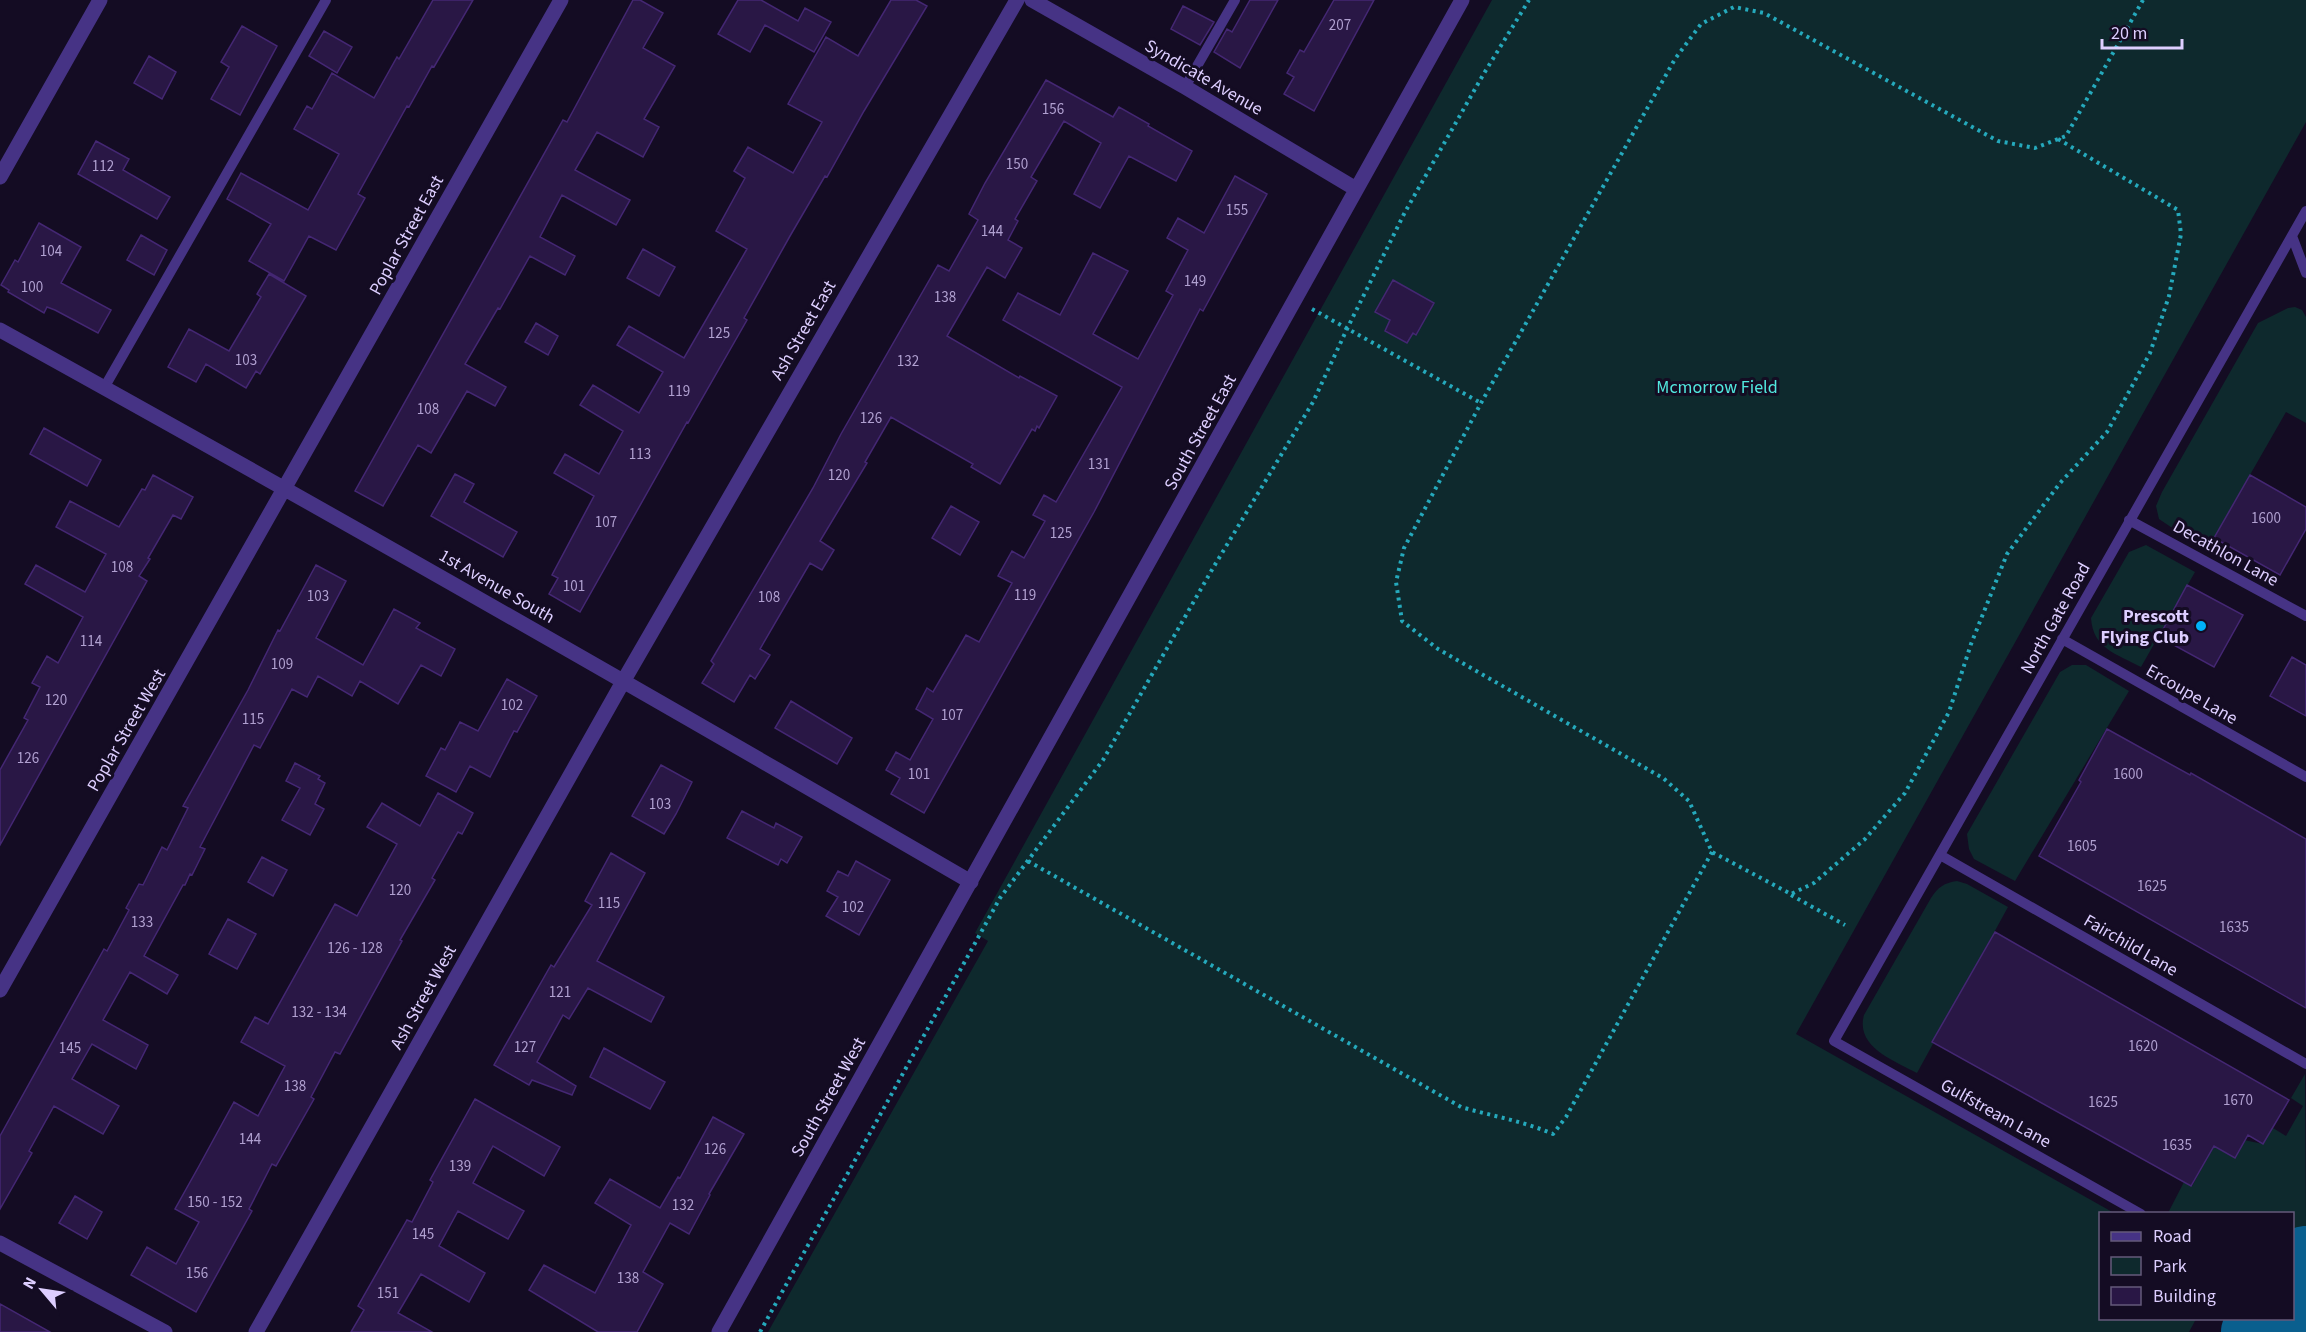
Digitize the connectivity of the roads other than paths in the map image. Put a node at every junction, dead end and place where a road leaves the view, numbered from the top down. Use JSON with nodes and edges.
{"nodes":[{"id":1,"x":100,"y":0,"type":"edge"},
{"id":2,"x":326,"y":0,"type":"edge"},
{"id":3,"x":561,"y":0,"type":"edge"},
{"id":4,"x":1017,"y":0,"type":"edge"},
{"id":5,"x":1032,"y":0,"type":"edge"},
{"id":6,"x":1234,"y":0,"type":"edge"},
{"id":7,"x":1462,"y":0,"type":"edge"},
{"id":8,"x":1185,"y":87,"type":"junction"},
{"id":9,"x":0,"y":177,"type":"edge"},
{"id":10,"x":1356,"y":189,"type":"junction"},
{"id":11,"x":2306,"y":211,"type":"edge"},
{"id":12,"x":2292,"y":236,"type":"junction"},
{"id":13,"x":2306,"y":273,"type":"edge"},
{"id":14,"x":0,"y":330,"type":"edge"},
{"id":15,"x":104,"y":388,"type":"junction"},
{"id":16,"x":286,"y":488,"type":"junction"},
{"id":17,"x":2129,"y":520,"type":"junction"},
{"id":18,"x":2306,"y":616,"type":"edge"},
{"id":19,"x":2062,"y":639,"type":"junction"},
{"id":20,"x":624,"y":680,"type":"junction"},
{"id":21,"x":2306,"y":777,"type":"edge"},
{"id":22,"x":1940,"y":855,"type":"junction"},
{"id":23,"x":971,"y":882,"type":"junction"},
{"id":24,"x":0,"y":990,"type":"edge"},
{"id":25,"x":1834,"y":1041,"type":"joint"},
{"id":26,"x":2306,"y":1064,"type":"edge"},
{"id":27,"x":2137,"y":1212,"type":"edge"},
{"id":28,"x":0,"y":1243,"type":"edge"},
{"id":29,"x":165,"y":1332,"type":"edge"},
{"id":30,"x":256,"y":1332,"type":"edge"},
{"id":31,"x":719,"y":1332,"type":"edge"}],
"edges":[{"from":1,"to":9,"type":"street"},
{"from":2,"to":15,"type":"lane"},
{"from":3,"to":16,"type":"street","name":"Poplar Street East"},
{"from":4,"to":20,"type":"street","name":"Ash Street East"},
{"from":5,"to":8,"type":"street","name":"Syndicate Avenue"},
{"from":6,"to":8,"type":"lane"},
{"from":7,"to":10,"type":"street","name":"South Street East"},
{"from":8,"to":10,"type":"street","name":"Syndicate Avenue"},
{"from":10,"to":23,"type":"street","name":"South Street East"},
{"from":11,"to":12,"type":"lane","name":"North Gate Road"},
{"from":12,"to":13,"type":"lane"},
{"from":12,"to":17,"type":"lane","name":"North Gate Road"},
{"from":14,"to":15,"type":"street","name":"1st Avenue South"},
{"from":15,"to":16,"type":"street","name":"1st Avenue South"},
{"from":16,"to":20,"type":"street","name":"1st Avenue South"},
{"from":16,"to":24,"type":"street","name":"Poplar Street West"},
{"from":17,"to":18,"type":"lane","name":"Decathlon Lane"},
{"from":17,"to":19,"type":"lane","name":"North Gate Road"},
{"from":19,"to":21,"type":"lane","name":"Ercoupe Lane"},
{"from":19,"to":22,"type":"lane","name":"North Gate Road"},
{"from":20,"to":23,"type":"street","name":"1st Avenue South"},
{"from":20,"to":30,"type":"street","name":"Ash Street West"},
{"from":22,"to":25,"type":"lane","name":"North Gate Road"},
{"from":22,"to":26,"type":"lane","name":"Fairchild Lane"},
{"from":23,"to":31,"type":"street","name":"South Street West"},
{"from":25,"to":27,"type":"lane","name":"Gulfstream Lane"},
{"from":28,"to":29,"type":"street"}]}
